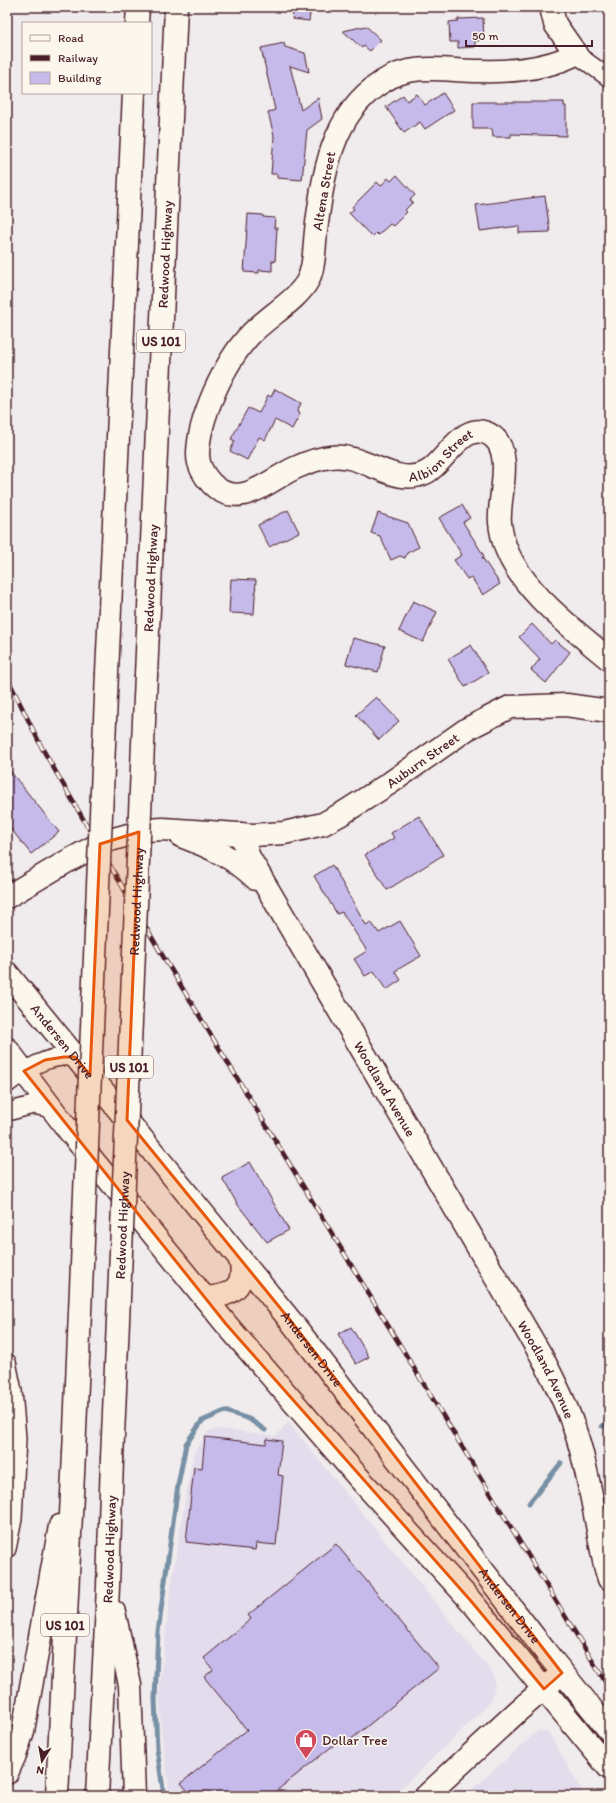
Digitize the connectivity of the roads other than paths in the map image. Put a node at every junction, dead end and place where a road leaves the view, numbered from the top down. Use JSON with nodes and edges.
{"nodes":[{"id":1,"x":138,"y":7,"type":"edge"},
{"id":2,"x":176,"y":7,"type":"edge"},
{"id":3,"x":551,"y":7,"type":"edge"},
{"id":4,"x":137,"y":22,"type":"edge"},
{"id":5,"x":576,"y":54,"type":"junction"},
{"id":6,"x":609,"y":78,"type":"edge"},
{"id":7,"x":134,"y":94,"type":"edge"},
{"id":8,"x":198,"y":456,"type":"joint"},
{"id":9,"x":609,"y":659,"type":"edge"},
{"id":10,"x":609,"y":711,"type":"edge"},
{"id":11,"x":163,"y":829,"type":"junction"},
{"id":12,"x":241,"y":834,"type":"junction"},
{"id":13,"x":270,"y":893,"type":"junction"},
{"id":14,"x":7,"y":897,"type":"edge"},
{"id":15,"x":7,"y":973,"type":"edge"},
{"id":16,"x":7,"y":1049,"type":"edge"},
{"id":17,"x":76,"y":1057,"type":"junction"},
{"id":18,"x":15,"y":1078,"type":"edge"},
{"id":19,"x":52,"y":1109,"type":"junction"},
{"id":20,"x":7,"y":1112,"type":"edge"},
{"id":21,"x":240,"y":1259,"type":"junction"},
{"id":22,"x":205,"y":1298,"type":"junction"},
{"id":23,"x":7,"y":1362,"type":"edge"},
{"id":24,"x":74,"y":1454,"type":"junction"},
{"id":25,"x":7,"y":1550,"type":"edge"},
{"id":26,"x":608,"y":1576,"type":"edge"},
{"id":27,"x":108,"y":1587,"type":"junction"},
{"id":28,"x":562,"y":1673,"type":"junction"},
{"id":29,"x":544,"y":1689,"type":"junction"},
{"id":30,"x":609,"y":1730,"type":"edge"},
{"id":31,"x":609,"y":1768,"type":"edge"},
{"id":32,"x":7,"y":1773,"type":"edge"},
{"id":33,"x":57,"y":1796,"type":"edge"},
{"id":34,"x":97,"y":1796,"type":"edge"},
{"id":35,"x":134,"y":1796,"type":"edge"},
{"id":36,"x":426,"y":1796,"type":"edge"}],
"edges":[{"from":1,"to":4,"type":"main road"},
{"from":2,"to":27,"type":"main road","name":"Redwood Highway","number":"US 101","bridge":true},
{"from":3,"to":5,"type":"main road"},
{"from":5,"to":6,"type":"street"},
{"from":5,"to":8,"type":"main road","name":"Altena Street"},
{"from":7,"to":24,"type":"main road","number":"US 101","bridge":true},
{"from":8,"to":9,"type":"main road","name":"Albion Street"},
{"from":10,"to":12,"type":"main road","name":"Auburn Street"},
{"from":11,"to":12,"type":"main road"},
{"from":11,"to":13,"type":"main road"},
{"from":11,"to":14,"type":"main road"},
{"from":12,"to":13,"type":"main road","name":"Woodland Avenue"},
{"from":13,"to":26,"type":"main road","name":"Woodland Avenue"},
{"from":15,"to":17,"type":"main road","name":"Andersen Drive"},
{"from":16,"to":18,"type":"main road","name":"Andersen Drive"},
{"from":17,"to":18,"type":"street"},
{"from":17,"to":21,"type":"main road","name":"Andersen Drive"},
{"from":18,"to":19,"type":"main road","name":"Andersen Drive"},
{"from":19,"to":20,"type":"street"},
{"from":19,"to":22,"type":"main road","name":"Andersen Drive"},
{"from":21,"to":22,"type":"main road"},
{"from":21,"to":28,"type":"main road","name":"Andersen Drive"},
{"from":22,"to":29,"type":"main road","name":"Andersen Drive"},
{"from":23,"to":25,"type":"street"},
{"from":24,"to":32,"type":"main road"},
{"from":24,"to":33,"type":"main road","number":"US 101"},
{"from":27,"to":34,"type":"main road","name":"Redwood Highway","number":"US 101"},
{"from":27,"to":35,"type":"main road"},
{"from":28,"to":29,"type":"main road"},
{"from":28,"to":30,"type":"main road","name":"Andersen Drive"},
{"from":29,"to":31,"type":"main road","name":"Andersen Drive"},
{"from":29,"to":36,"type":"main road"}]}
